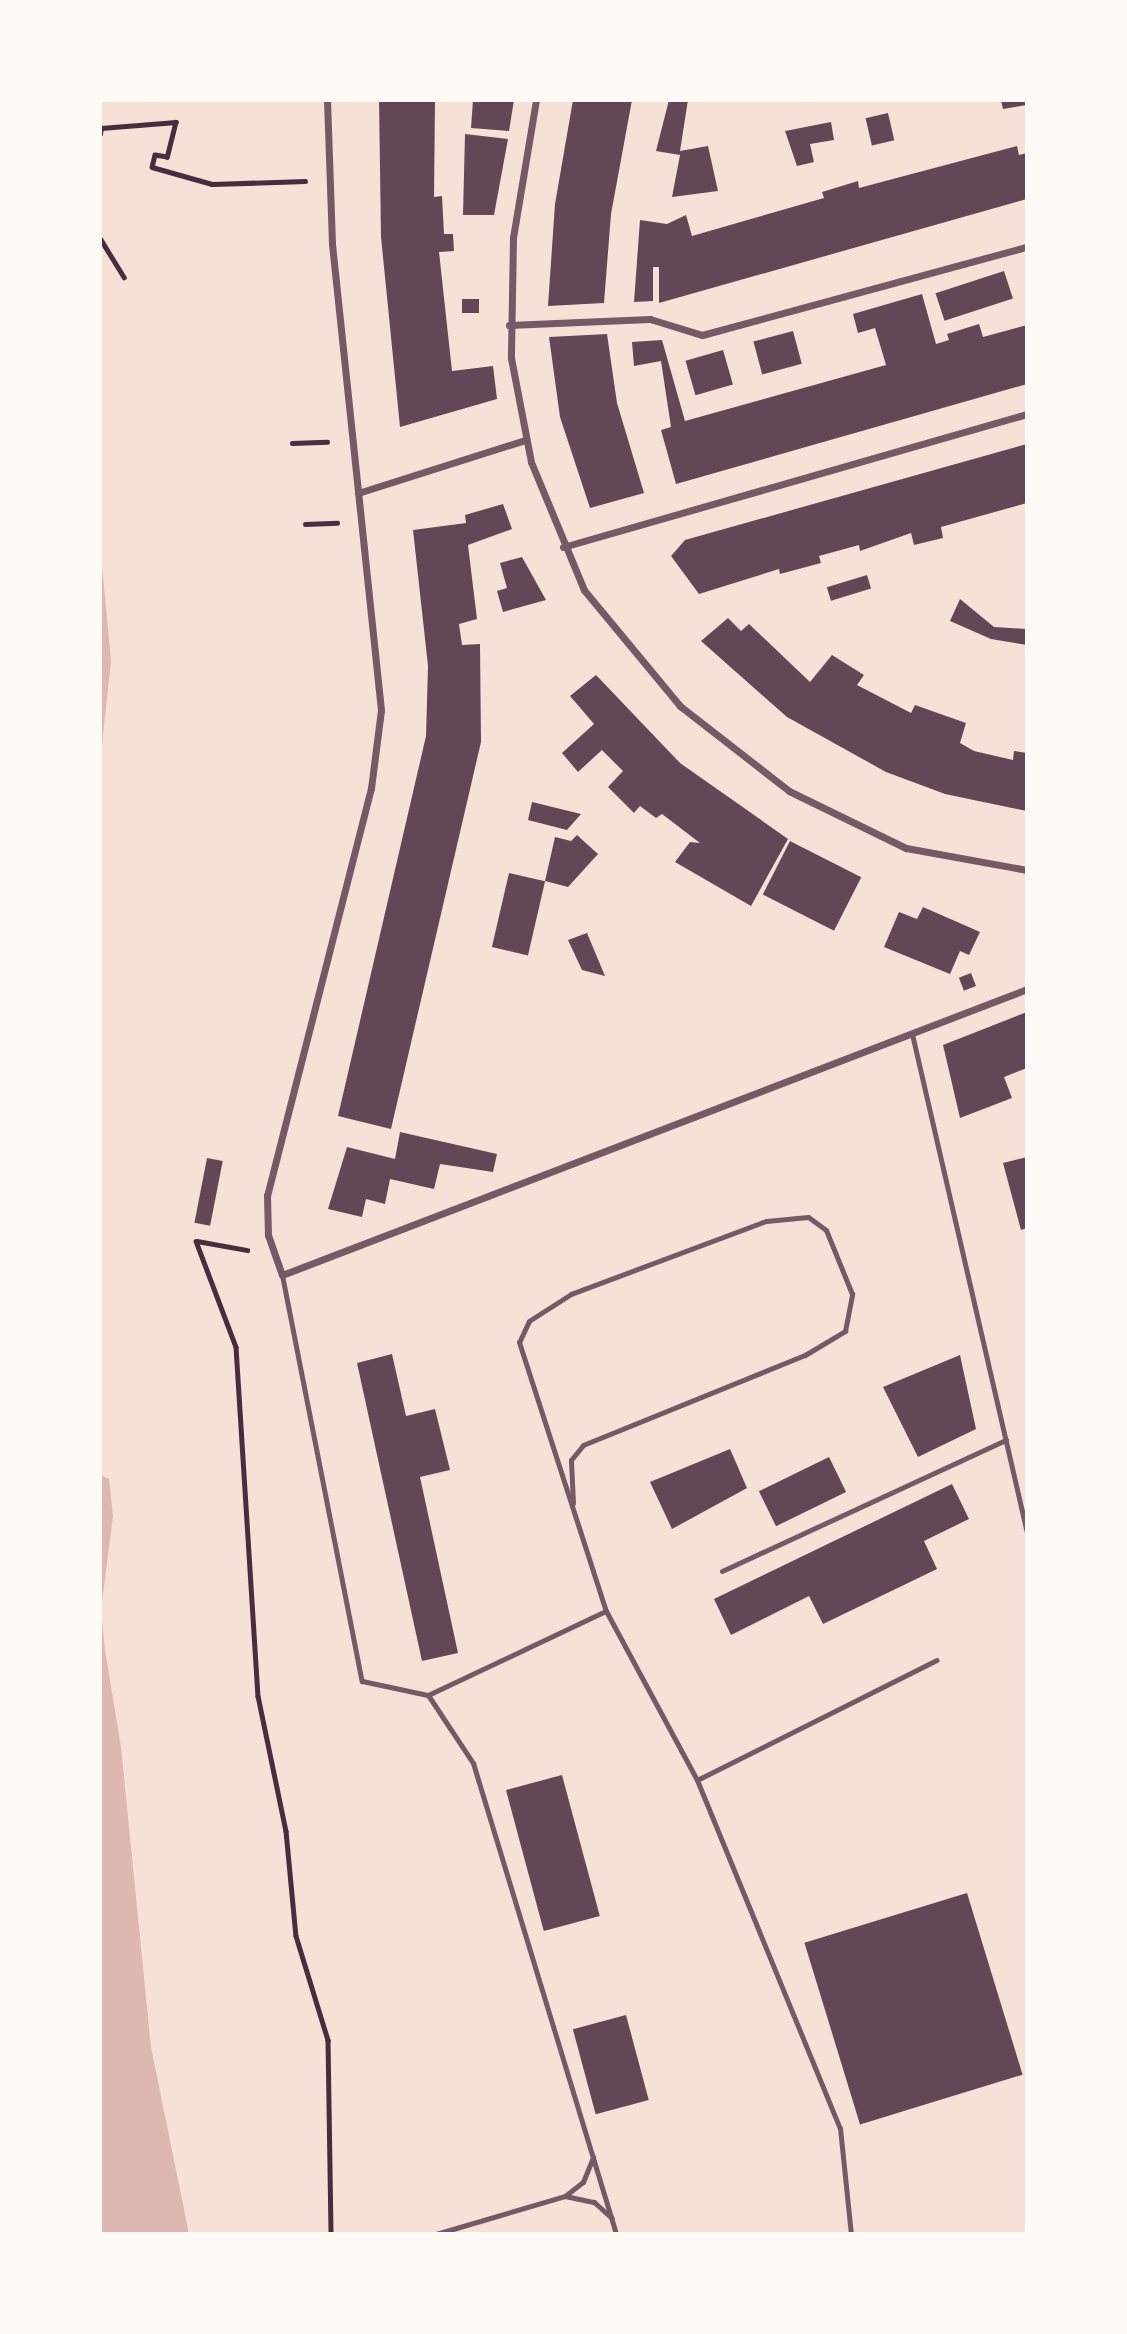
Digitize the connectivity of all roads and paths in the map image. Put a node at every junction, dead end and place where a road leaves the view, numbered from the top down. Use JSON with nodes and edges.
{"nodes":[{"id":1,"x":327,"y":100,"type":"edge"},
{"id":2,"x":536,"y":100,"type":"edge"},
{"id":3,"x":100,"y":134,"type":"edge"},
{"id":4,"x":327,"y":180,"type":"junction"},
{"id":5,"x":100,"y":238,"type":"edge"},
{"id":6,"x":1027,"y":247,"type":"edge"},
{"id":7,"x":124,"y":276,"type":"dead end"},
{"id":8,"x":509,"y":325,"type":"junction"},
{"id":9,"x":1027,"y":414,"type":"edge"},
{"id":10,"x":352,"y":440,"type":"junction"},
{"id":11,"x":526,"y":440,"type":"junction"},
{"id":12,"x":292,"y":443,"type":"dead end"},
{"id":13,"x":358,"y":493,"type":"junction"},
{"id":14,"x":563,"y":548,"type":"junction"},
{"id":15,"x":1027,"y":870,"type":"edge"},
{"id":16,"x":1027,"y":989,"type":"edge"},
{"id":17,"x":912,"y":1034,"type":"junction"},
{"id":18,"x":271,"y":1249,"type":"junction"},
{"id":19,"x":282,"y":1275,"type":"junction"},
{"id":20,"x":1006,"y":1440,"type":"junction"},
{"id":21,"x":573,"y":1503,"type":"junction"},
{"id":22,"x":1027,"y":1532,"type":"edge"},
{"id":23,"x":722,"y":1571,"type":"dead end"},
{"id":24,"x":606,"y":1611,"type":"junction"},
{"id":25,"x":937,"y":1660,"type":"dead end"},
{"id":26,"x":428,"y":1695,"type":"junction"},
{"id":27,"x":696,"y":1780,"type":"junction"},
{"id":28,"x":593,"y":2157,"type":"junction"},
{"id":29,"x":565,"y":2196,"type":"junction"},
{"id":30,"x":614,"y":2220,"type":"junction"},
{"id":31,"x":331,"y":2234,"type":"edge"},
{"id":32,"x":436,"y":2234,"type":"edge"},
{"id":33,"x":616,"y":2234,"type":"edge"},
{"id":34,"x":851,"y":2234,"type":"edge"}],
"edges":[{"from":1,"to":4,"type":"street"},
{"from":2,"to":8,"type":"street"},
{"from":3,"to":4,"type":"path"},
{"from":4,"to":10,"type":"street"},
{"from":5,"to":7,"type":"path"},
{"from":6,"to":8,"type":"street"},
{"from":8,"to":11,"type":"street"},
{"from":9,"to":14,"type":"street"},
{"from":10,"to":12,"type":"path"},
{"from":10,"to":13,"type":"street"},
{"from":11,"to":13,"type":"street"},
{"from":11,"to":14,"type":"street"},
{"from":13,"to":18,"type":"street"},
{"from":14,"to":15,"type":"street"},
{"from":16,"to":17,"type":"street"},
{"from":17,"to":19,"type":"street"},
{"from":17,"to":20,"type":"lane"},
{"from":18,"to":19,"type":"street"},
{"from":18,"to":31,"type":"path"},
{"from":19,"to":26,"type":"lane"},
{"from":20,"to":22,"type":"lane"},
{"from":20,"to":23,"type":"lane"},
{"from":21,"to":21,"type":"lane"},
{"from":21,"to":24,"type":"lane"},
{"from":24,"to":26,"type":"lane"},
{"from":24,"to":27,"type":"lane"},
{"from":25,"to":27,"type":"lane"},
{"from":26,"to":28,"type":"lane"},
{"from":27,"to":34,"type":"lane"},
{"from":28,"to":29,"type":"lane"},
{"from":28,"to":30,"type":"lane"},
{"from":29,"to":30,"type":"lane"},
{"from":29,"to":32,"type":"lane"},
{"from":30,"to":33,"type":"lane"}]}
